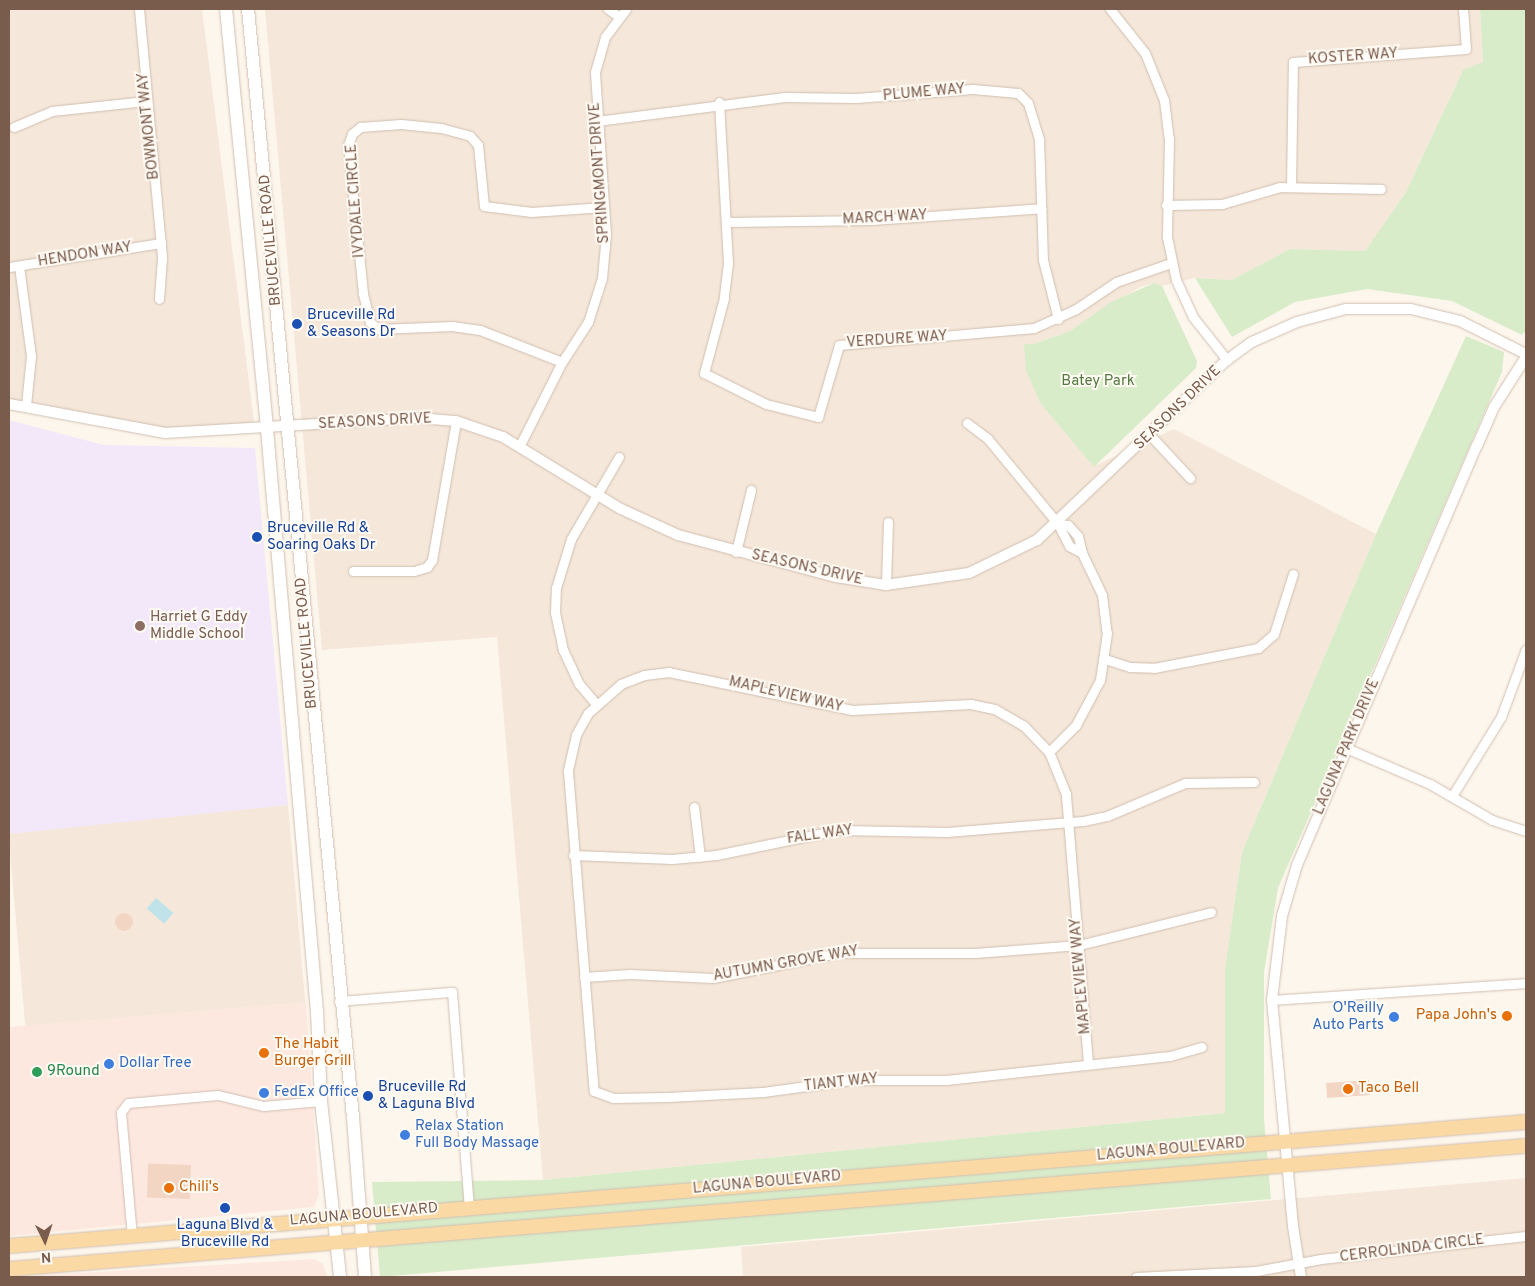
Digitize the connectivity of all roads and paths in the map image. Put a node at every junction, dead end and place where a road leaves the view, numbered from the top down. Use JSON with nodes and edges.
{"nodes":[{"id":1,"x":139,"y":9,"type":"edge"},
{"id":2,"x":226,"y":9,"type":"edge"},
{"id":3,"x":248,"y":9,"type":"edge"},
{"id":4,"x":608,"y":9,"type":"edge"},
{"id":5,"x":626,"y":9,"type":"edge"},
{"id":6,"x":1110,"y":9,"type":"edge"},
{"id":7,"x":1463,"y":9,"type":"edge"},
{"id":8,"x":618,"y":16,"type":"junction"},
{"id":9,"x":145,"y":101,"type":"junction"},
{"id":10,"x":719,"y":102,"type":"junction"},
{"id":11,"x":597,"y":121,"type":"junction"},
{"id":12,"x":14,"y":127,"type":"dead end"},
{"id":13,"x":1291,"y":186,"type":"junction"},
{"id":14,"x":1380,"y":189,"type":"dead end"},
{"id":15,"x":1166,"y":205,"type":"junction"},
{"id":16,"x":604,"y":207,"type":"junction"},
{"id":17,"x":1042,"y":208,"type":"junction"},
{"id":18,"x":728,"y":222,"type":"junction"},
{"id":19,"x":161,"y":243,"type":"junction"},
{"id":20,"x":1171,"y":263,"type":"junction"},
{"id":21,"x":19,"y":266,"type":"junction"},
{"id":22,"x":9,"y":267,"type":"edge"},
{"id":23,"x":159,"y":299,"type":"dead end"},
{"id":24,"x":1058,"y":319,"type":"junction"},
{"id":25,"x":1526,"y":356,"type":"edge"},
{"id":26,"x":1227,"y":360,"type":"junction"},
{"id":27,"x":562,"y":362,"type":"junction"},
{"id":28,"x":9,"y":404,"type":"edge"},
{"id":29,"x":26,"y":405,"type":"junction"},
{"id":30,"x":456,"y":421,"type":"junction"},
{"id":31,"x":967,"y":423,"type":"dead end"},
{"id":32,"x":287,"y":427,"type":"junction"},
{"id":33,"x":268,"y":429,"type":"junction"},
{"id":34,"x":1150,"y":435,"type":"junction"},
{"id":35,"x":520,"y":446,"type":"junction"},
{"id":36,"x":619,"y":457,"type":"dead end"},
{"id":37,"x":1190,"y":478,"type":"dead end"},
{"id":38,"x":751,"y":490,"type":"dead end"},
{"id":39,"x":597,"y":495,"type":"junction"},
{"id":40,"x":888,"y":522,"type":"dead end"},
{"id":41,"x":1058,"y":524,"type":"junction"},
{"id":42,"x":736,"y":552,"type":"junction"},
{"id":43,"x":353,"y":571,"type":"dead end"},
{"id":44,"x":1293,"y":574,"type":"dead end"},
{"id":45,"x":886,"y":585,"type":"junction"},
{"id":46,"x":1526,"y":650,"type":"edge"},
{"id":47,"x":1105,"y":659,"type":"junction"},
{"id":48,"x":596,"y":704,"type":"junction"},
{"id":49,"x":1346,"y":748,"type":"junction"},
{"id":50,"x":1049,"y":752,"type":"junction"},
{"id":51,"x":1254,"y":782,"type":"dead end"},
{"id":52,"x":1452,"y":796,"type":"junction"},
{"id":53,"x":694,"y":807,"type":"dead end"},
{"id":54,"x":1069,"y":822,"type":"junction"},
{"id":55,"x":1526,"y":831,"type":"edge"},
{"id":56,"x":573,"y":855,"type":"junction"},
{"id":57,"x":700,"y":857,"type":"junction"},
{"id":58,"x":1211,"y":912,"type":"dead end"},
{"id":59,"x":1079,"y":945,"type":"junction"},
{"id":60,"x":584,"y":977,"type":"junction"},
{"id":61,"x":1526,"y":983,"type":"edge"},
{"id":62,"x":1272,"y":1000,"type":"junction"},
{"id":63,"x":339,"y":1001,"type":"junction"},
{"id":64,"x":1202,"y":1046,"type":"dead end"},
{"id":65,"x":1088,"y":1063,"type":"junction"},
{"id":66,"x":594,"y":1091,"type":"joint"},
{"id":67,"x":321,"y":1101,"type":"junction"},
{"id":68,"x":1526,"y":1122,"type":"edge"},
{"id":69,"x":1286,"y":1141,"type":"junction"},
{"id":70,"x":1526,"y":1146,"type":"edge"},
{"id":71,"x":1288,"y":1163,"type":"junction"},
{"id":72,"x":469,"y":1207,"type":"junction"},
{"id":73,"x":361,"y":1216,"type":"junction"},
{"id":74,"x":335,"y":1217,"type":"junction"},
{"id":75,"x":132,"y":1236,"type":"junction"},
{"id":76,"x":1526,"y":1236,"type":"edge"},
{"id":77,"x":363,"y":1240,"type":"junction"},
{"id":78,"x":338,"y":1242,"type":"junction"},
{"id":79,"x":9,"y":1246,"type":"edge"},
{"id":80,"x":1298,"y":1263,"type":"junction"},
{"id":81,"x":9,"y":1269,"type":"edge"},
{"id":82,"x":340,"y":1277,"type":"edge"},
{"id":83,"x":364,"y":1277,"type":"edge"},
{"id":84,"x":1136,"y":1277,"type":"edge"},
{"id":85,"x":1302,"y":1277,"type":"edge"}],
"edges":[{"from":1,"to":9,"type":"street","name":"BOWMONT WAY"},
{"from":2,"to":33,"type":"main road","name":"BRUCEVILLE ROAD"},
{"from":3,"to":32,"type":"main road","name":"BRUCEVILLE ROAD"},
{"from":4,"to":8,"type":"street"},
{"from":5,"to":8,"type":"street","name":"SPRINGMONT DRIVE"},
{"from":6,"to":15,"type":"street"},
{"from":7,"to":13,"type":"street","name":"KOSTER WAY"},
{"from":8,"to":11,"type":"street","name":"SPRINGMONT DRIVE"},
{"from":9,"to":12,"type":"street"},
{"from":9,"to":19,"type":"street","name":"BOWMONT WAY"},
{"from":10,"to":11,"type":"street","name":"PLUME WAY"},
{"from":10,"to":17,"type":"street","name":"PLUME WAY"},
{"from":10,"to":18,"type":"street","name":"VERDURE WAY"},
{"from":11,"to":16,"type":"street","name":"SPRINGMONT DRIVE"},
{"from":13,"to":14,"type":"street"},
{"from":13,"to":15,"type":"street"},
{"from":15,"to":20,"type":"street"},
{"from":16,"to":27,"type":"street","name":"SPRINGMONT DRIVE"},
{"from":16,"to":27,"type":"street","name":"IVYDALE CIRCLE"},
{"from":17,"to":18,"type":"street","name":"MARCH WAY"},
{"from":17,"to":24,"type":"street","name":"PLUME WAY"},
{"from":18,"to":24,"type":"street","name":"VERDURE WAY"},
{"from":19,"to":21,"type":"street","name":"HENDON WAY"},
{"from":19,"to":23,"type":"street","name":"BOWMONT WAY"},
{"from":20,"to":24,"type":"street","name":"VERDURE WAY"},
{"from":20,"to":26,"type":"street"},
{"from":21,"to":22,"type":"street","name":"HENDON WAY"},
{"from":21,"to":29,"type":"street"},
{"from":25,"to":26,"type":"street","name":"SEASONS DRIVE"},
{"from":25,"to":49,"type":"street","name":"LAGUNA PARK DRIVE"},
{"from":26,"to":34,"type":"street","name":"SEASONS DRIVE"},
{"from":27,"to":35,"type":"street","name":"SPRINGMONT DRIVE"},
{"from":28,"to":29,"type":"street","name":"SEASONS DRIVE"},
{"from":29,"to":33,"type":"street","name":"SEASONS DRIVE"},
{"from":30,"to":32,"type":"street","name":"SEASONS DRIVE"},
{"from":30,"to":35,"type":"street","name":"SEASONS DRIVE"},
{"from":30,"to":43,"type":"street"},
{"from":31,"to":41,"type":"street"},
{"from":32,"to":33,"type":"street","name":"SEASONS DRIVE"},
{"from":32,"to":63,"type":"main road","name":"BRUCEVILLE ROAD"},
{"from":33,"to":67,"type":"main road","name":"BRUCEVILLE ROAD"},
{"from":34,"to":37,"type":"street"},
{"from":34,"to":41,"type":"street","name":"SEASONS DRIVE"},
{"from":35,"to":39,"type":"street","name":"SEASONS DRIVE"},
{"from":36,"to":39,"type":"street"},
{"from":38,"to":42,"type":"street"},
{"from":39,"to":42,"type":"street","name":"SEASONS DRIVE"},
{"from":39,"to":48,"type":"street"},
{"from":40,"to":45,"type":"street"},
{"from":41,"to":45,"type":"street","name":"SEASONS DRIVE"},
{"from":41,"to":47,"type":"street"},
{"from":42,"to":45,"type":"street","name":"SEASONS DRIVE"},
{"from":44,"to":47,"type":"street"},
{"from":46,"to":52,"type":"street"},
{"from":47,"to":50,"type":"street"},
{"from":48,"to":50,"type":"street","name":"MAPLEVIEW WAY"},
{"from":48,"to":56,"type":"street","name":"MAPLEVIEW WAY"},
{"from":49,"to":52,"type":"street"},
{"from":49,"to":62,"type":"street","name":"LAGUNA PARK DRIVE"},
{"from":50,"to":54,"type":"street","name":"MAPLEVIEW WAY"},
{"from":51,"to":54,"type":"street","name":"FALL WAY"},
{"from":52,"to":55,"type":"street"},
{"from":53,"to":57,"type":"street"},
{"from":54,"to":57,"type":"street","name":"FALL WAY"},
{"from":54,"to":59,"type":"street","name":"MAPLEVIEW WAY"},
{"from":56,"to":57,"type":"street","name":"FALL WAY"},
{"from":56,"to":60,"type":"street","name":"MAPLEVIEW WAY"},
{"from":58,"to":59,"type":"street","name":"AUTUMN GROVE WAY"},
{"from":59,"to":60,"type":"street","name":"AUTUMN GROVE WAY"},
{"from":59,"to":65,"type":"street","name":"MAPLEVIEW WAY"},
{"from":60,"to":66,"type":"street","name":"MAPLEVIEW WAY"},
{"from":61,"to":62,"type":"street"},
{"from":62,"to":69,"type":"street","name":"LAGUNA PARK DRIVE"},
{"from":63,"to":72,"type":"street"},
{"from":63,"to":73,"type":"main road","name":"BRUCEVILLE ROAD"},
{"from":64,"to":65,"type":"street","name":"TIANT WAY"},
{"from":65,"to":66,"type":"street","name":"TIANT WAY"},
{"from":67,"to":74,"type":"main road","name":"BRUCEVILLE ROAD"},
{"from":67,"to":75,"type":"street"},
{"from":68,"to":69,"type":"main road","name":"LAGUNA BOULEVARD"},
{"from":69,"to":71,"type":"street","name":"LAGUNA PARK DRIVE"},
{"from":69,"to":72,"type":"main road","name":"LAGUNA BOULEVARD"},
{"from":70,"to":71,"type":"main road","name":"LAGUNA BOULEVARD"},
{"from":71,"to":77,"type":"main road","name":"LAGUNA BOULEVARD"},
{"from":71,"to":80,"type":"street","name":"LAGUNA PARK DRIVE"},
{"from":72,"to":73,"type":"main road","name":"LAGUNA BOULEVARD"},
{"from":73,"to":74,"type":"main road","name":"LAGUNA BOULEVARD"},
{"from":73,"to":77,"type":"main road","name":"BRUCEVILLE ROAD"},
{"from":74,"to":75,"type":"main road","name":"LAGUNA BOULEVARD"},
{"from":74,"to":78,"type":"main road","name":"BRUCEVILLE ROAD"},
{"from":75,"to":79,"type":"main road","name":"LAGUNA BOULEVARD"},
{"from":76,"to":80,"type":"street","name":"CERROLINDA CIRCLE"},
{"from":77,"to":78,"type":"main road","name":"LAGUNA BOULEVARD"},
{"from":77,"to":83,"type":"main road","name":"BRUCEVILLE ROAD"},
{"from":78,"to":81,"type":"main road","name":"LAGUNA BOULEVARD"},
{"from":78,"to":82,"type":"main road","name":"BRUCEVILLE ROAD"},
{"from":80,"to":84,"type":"street","name":"CERROLINDA CIRCLE"},
{"from":80,"to":85,"type":"street","name":"LAGUNA PARK DRIVE"}]}
